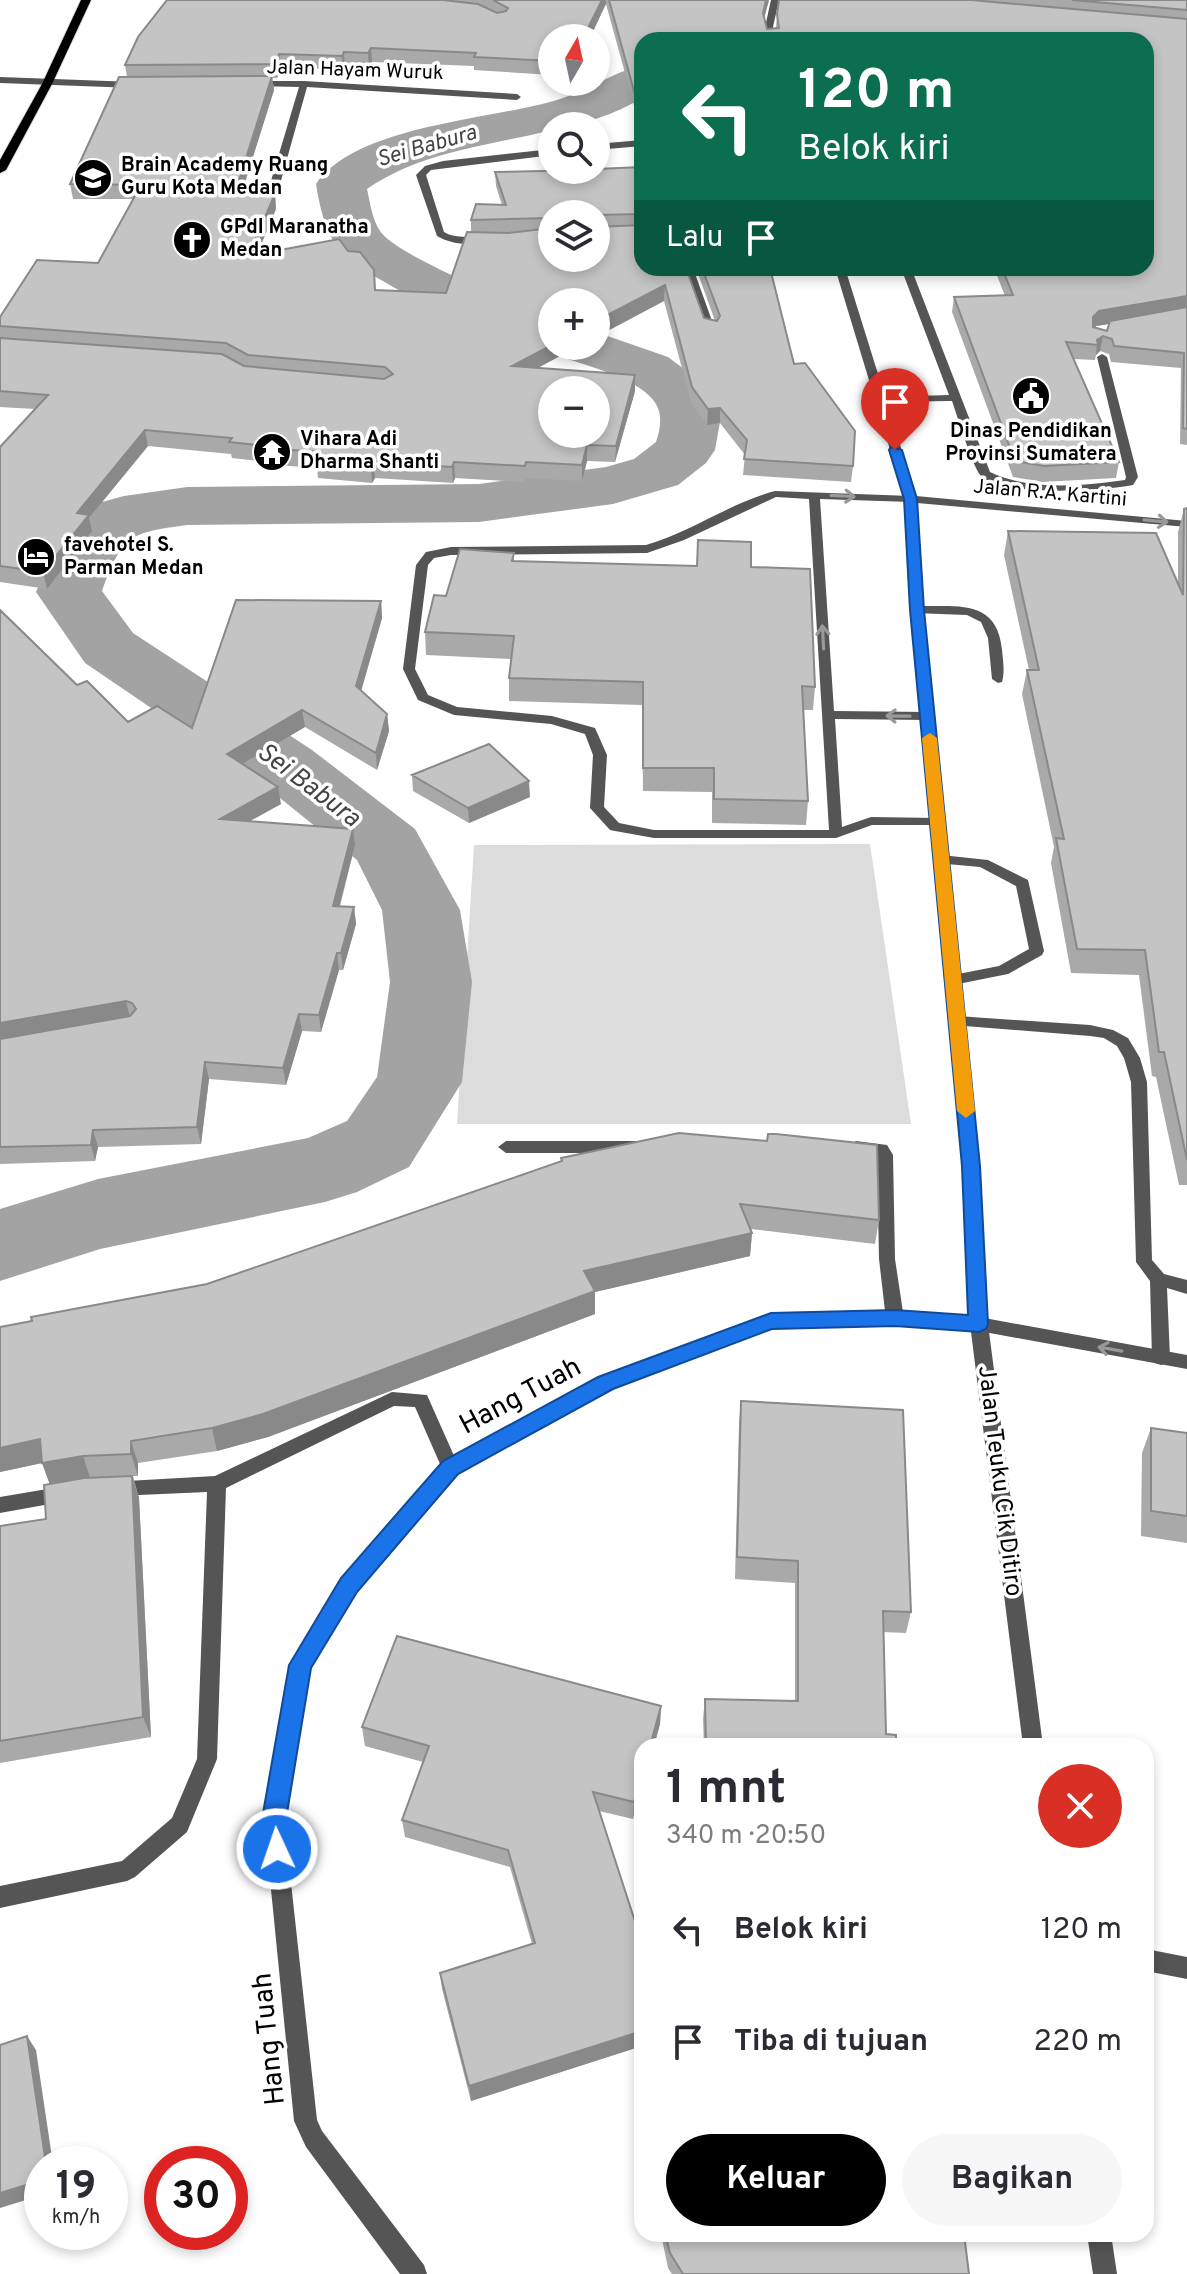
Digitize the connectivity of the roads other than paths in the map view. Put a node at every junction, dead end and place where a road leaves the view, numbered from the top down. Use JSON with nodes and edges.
{"nodes":[{"id":1,"x":86,"y":0,"type":"edge"},
{"id":2,"x":775,"y":0,"type":"edge"},
{"id":3,"x":770,"y":32,"type":"edge"},
{"id":4,"x":0,"y":80,"type":"edge"},
{"id":5,"x":47,"y":84,"type":"junction"},
{"id":6,"x":240,"y":84,"type":"edge"},
{"id":7,"x":304,"y":84,"type":"junction"},
{"id":8,"x":144,"y":85,"type":"edge"},
{"id":9,"x":517,"y":97,"type":"dead end"},
{"id":10,"x":634,"y":144,"type":"edge"},
{"id":11,"x":610,"y":146,"type":"edge"},
{"id":12,"x":538,"y":154,"type":"edge"},
{"id":13,"x":0,"y":170,"type":"edge"},
{"id":14,"x":275,"y":184,"type":"dead end"},
{"id":15,"x":496,"y":241,"type":"edge"},
{"id":16,"x":691,"y":276,"type":"edge"},
{"id":17,"x":842,"y":276,"type":"edge"},
{"id":18,"x":909,"y":276,"type":"edge"},
{"id":19,"x":711,"y":332,"type":"edge"},
{"id":20,"x":1102,"y":357,"type":"edge"},
{"id":21,"x":955,"y":398,"type":"junction"},
{"id":22,"x":880,"y":400,"type":"junction"},
{"id":23,"x":814,"y":495,"type":"junction"},
{"id":24,"x":911,"y":499,"type":"junction"},
{"id":25,"x":1187,"y":524,"type":"edge"},
{"id":26,"x":917,"y":610,"type":"junction"},
{"id":27,"x":998,"y":679,"type":"dead end"},
{"id":28,"x":828,"y":715,"type":"junction"},
{"id":29,"x":928,"y":716,"type":"junction"},
{"id":30,"x":938,"y":822,"type":"junction"},
{"id":31,"x":836,"y":834,"type":"junction"},
{"id":32,"x":941,"y":860,"type":"junction"},
{"id":33,"x":953,"y":980,"type":"junction"},
{"id":34,"x":957,"y":1021,"type":"junction"},
{"id":35,"x":506,"y":1147,"type":"dead end"},
{"id":36,"x":649,"y":1147,"type":"edge"},
{"id":37,"x":840,"y":1147,"type":"edge"},
{"id":38,"x":1158,"y":1279,"type":"junction"},
{"id":39,"x":1187,"y":1287,"type":"edge"},
{"id":40,"x":895,"y":1318,"type":"junction"},
{"id":41,"x":979,"y":1324,"type":"junction"},
{"id":42,"x":1161,"y":1358,"type":"junction"},
{"id":43,"x":1187,"y":1362,"type":"edge"},
{"id":44,"x":450,"y":1467,"type":"junction"},
{"id":45,"x":217,"y":1484,"type":"junction"},
{"id":46,"x":0,"y":1505,"type":"edge"},
{"id":47,"x":1032,"y":1738,"type":"edge"},
{"id":48,"x":0,"y":1897,"type":"edge"},
{"id":49,"x":1154,"y":1962,"type":"edge"},
{"id":50,"x":1187,"y":1968,"type":"edge"},
{"id":51,"x":1100,"y":2242,"type":"edge"},
{"id":52,"x":415,"y":2274,"type":"edge"},
{"id":53,"x":1105,"y":2274,"type":"edge"}],
"edges":[{"from":1,"to":5,"type":"main road"},
{"from":2,"to":3,"type":"street"},
{"from":4,"to":5,"type":"street"},
{"from":5,"to":8,"type":"street"},
{"from":5,"to":13,"type":"main road"},
{"from":6,"to":7,"type":"street","name":"Jalan Hayam Wuruk"},
{"from":7,"to":9,"type":"street","name":"Jalan Hayam Wuruk"},
{"from":7,"to":14,"type":"street"},
{"from":10,"to":11,"type":"street"},
{"from":12,"to":15,"type":"street"},
{"from":16,"to":19,"type":"street"},
{"from":17,"to":22,"type":"street","name":"Jalan Teuku Cik Ditiro"},
{"from":18,"to":21,"type":"street"},
{"from":20,"to":21,"type":"street"},
{"from":21,"to":22,"type":"street"},
{"from":22,"to":24,"type":"street","name":"Jalan Teuku Cik Ditiro"},
{"from":23,"to":24,"type":"street","name":"Jalan R.A. Kartini","one_way":true},
{"from":28,"to":23,"type":"street","one_way":true},
{"from":23,"to":31,"type":"street","name":"Jalan R.A. Kartini"},
{"from":24,"to":25,"type":"street","name":"Jalan R.A. Kartini","one_way":true},
{"from":24,"to":26,"type":"street","name":"Jalan Teuku Cik Ditiro"},
{"from":26,"to":27,"type":"street"},
{"from":26,"to":29,"type":"street","name":"Jalan Teuku Cik Ditiro"},
{"from":29,"to":28,"type":"street","one_way":true},
{"from":28,"to":31,"type":"street"},
{"from":29,"to":30,"type":"street","name":"Jalan Teuku Cik Ditiro"},
{"from":30,"to":31,"type":"street"},
{"from":30,"to":32,"type":"street","name":"Jalan Teuku Cik Ditiro"},
{"from":32,"to":33,"type":"street","name":"Jalan Teuku Cik Ditiro"},
{"from":32,"to":33,"type":"street"},
{"from":33,"to":34,"type":"street","name":"Jalan Teuku Cik Ditiro"},
{"from":34,"to":38,"type":"street"},
{"from":34,"to":41,"type":"street","name":"Jalan Teuku Cik Ditiro"},
{"from":35,"to":36,"type":"street"},
{"from":37,"to":40,"type":"street"},
{"from":38,"to":39,"type":"street"},
{"from":38,"to":42,"type":"street"},
{"from":40,"to":41,"type":"street","name":"Hang Tuah"},
{"from":40,"to":44,"type":"street","name":"Hang Tuah"},
{"from":42,"to":41,"type":"street","name":"Hang Tuah","one_way":true},
{"from":41,"to":47,"type":"street","name":"Jalan Teuku Cik Ditiro"},
{"from":42,"to":43,"type":"street","name":"Hang Tuah"},
{"from":44,"to":45,"type":"street"},
{"from":44,"to":52,"type":"street","name":"Hang Tuah"},
{"from":45,"to":46,"type":"street"},
{"from":45,"to":48,"type":"street"},
{"from":49,"to":50,"type":"street"},
{"from":51,"to":53,"type":"street"}]}
